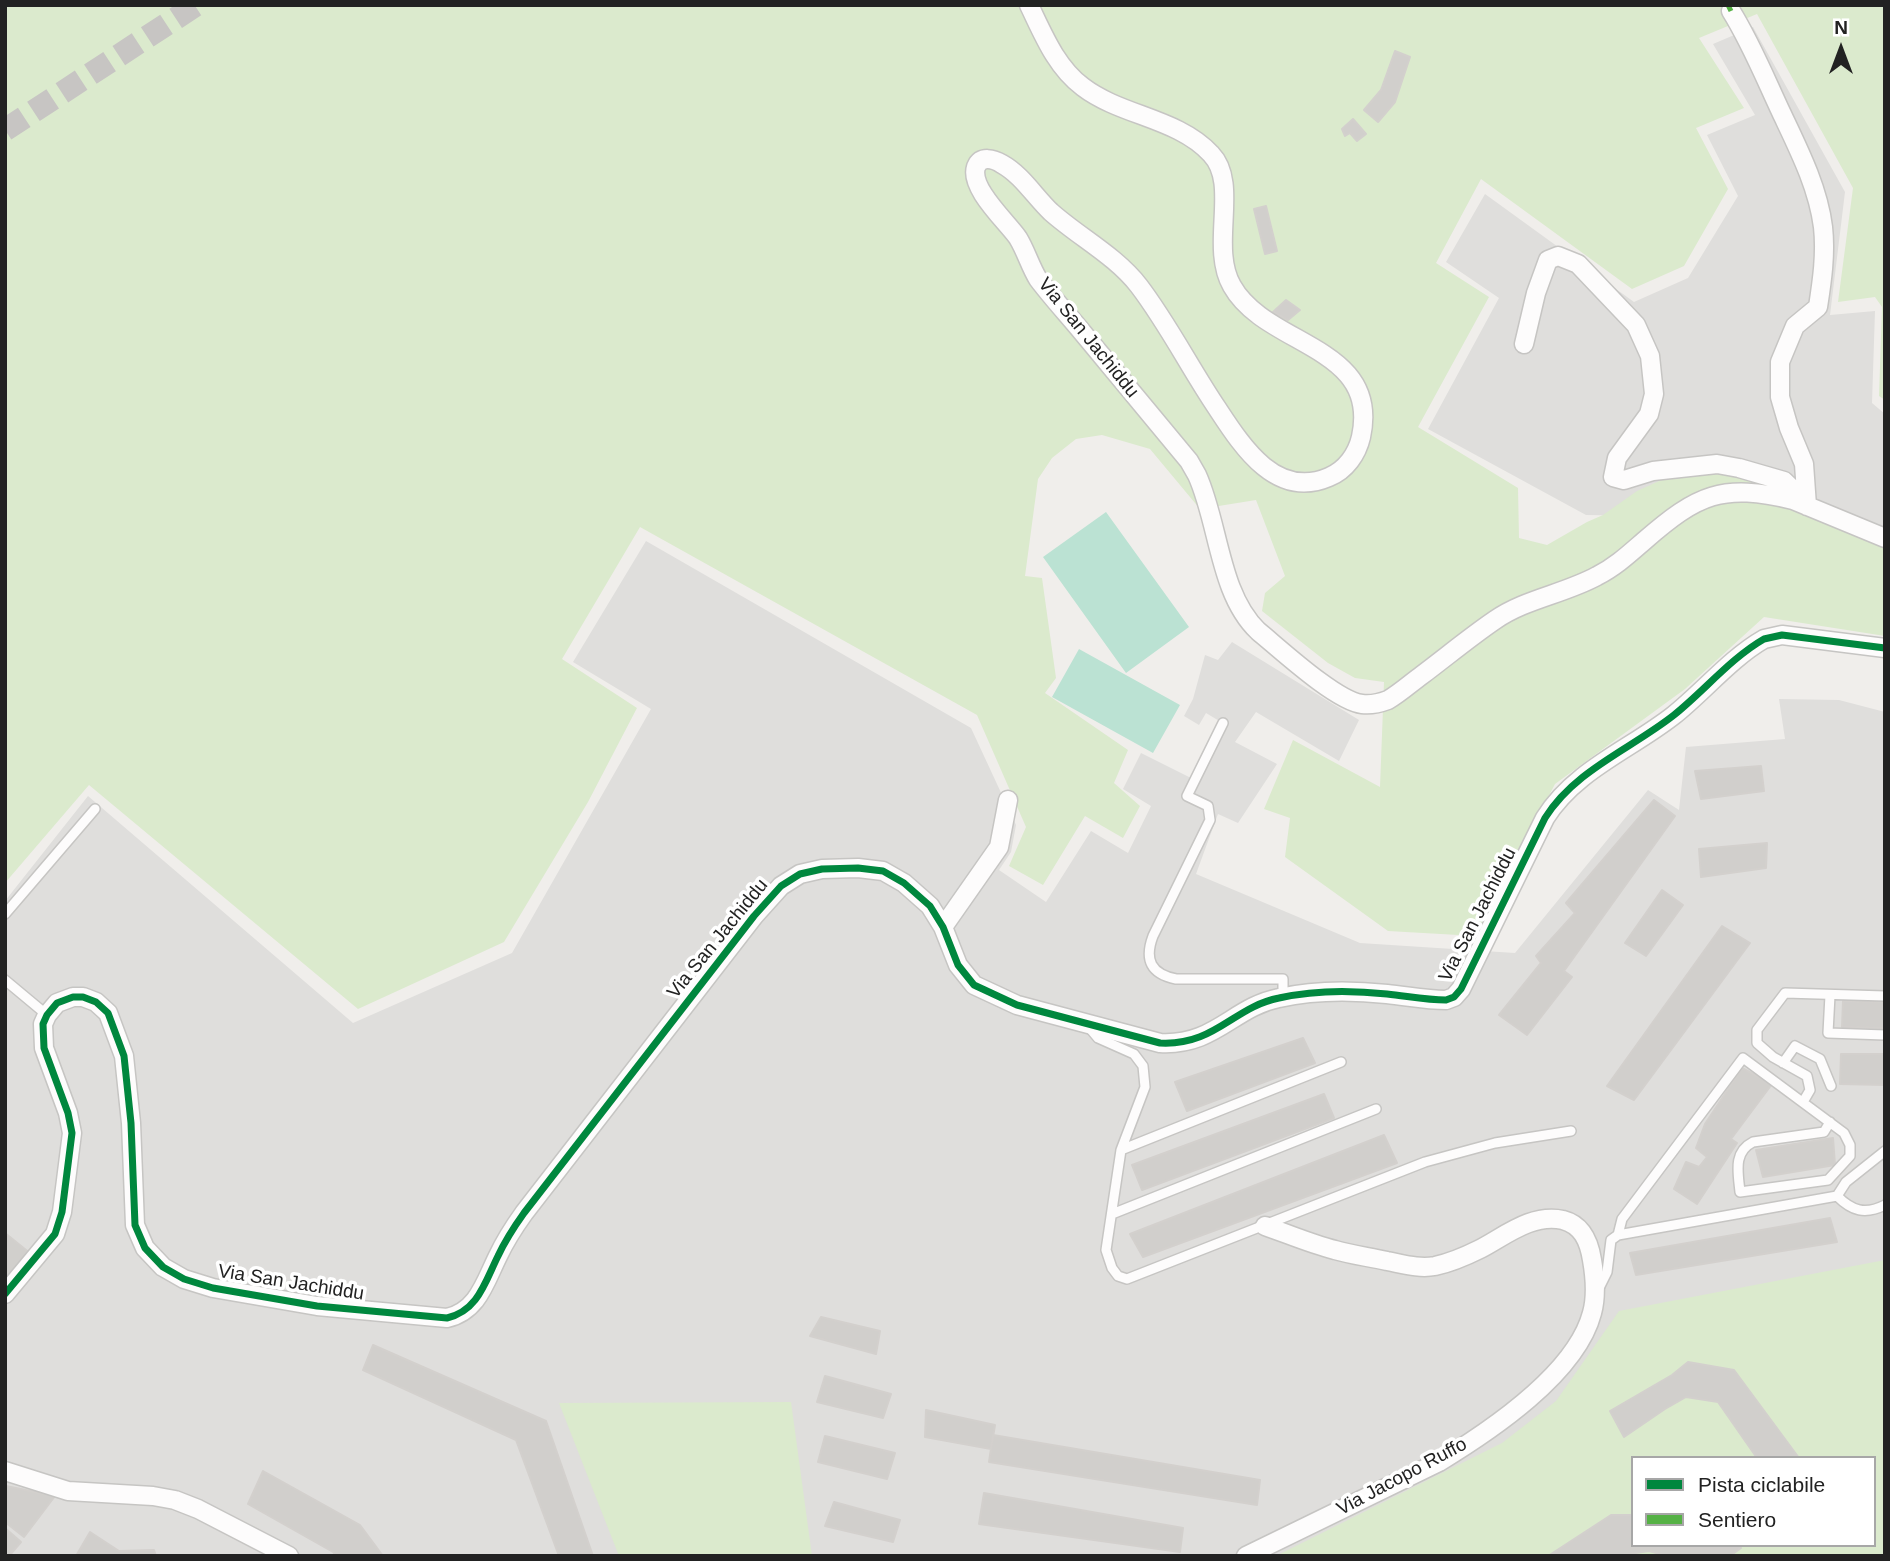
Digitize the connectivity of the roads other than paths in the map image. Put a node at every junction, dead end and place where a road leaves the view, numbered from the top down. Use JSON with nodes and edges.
{"nodes":[{"id":1,"x":1029,"y":5,"type":"edge"},
{"id":2,"x":1731,"y":11,"type":"dead end"},
{"id":3,"x":1524,"y":344,"type":"dead end"},
{"id":4,"x":1807,"y":505,"type":"junction"},
{"id":5,"x":1885,"y":538,"type":"edge"},
{"id":6,"x":1885,"y":648,"type":"edge"},
{"id":7,"x":1223,"y":723,"type":"dead end"},
{"id":8,"x":1008,"y":800,"type":"dead end"},
{"id":9,"x":95,"y":809,"type":"dead end"},
{"id":10,"x":5,"y":914,"type":"edge"},
{"id":11,"x":943,"y":927,"type":"junction"},
{"id":12,"x":5,"y":980,"type":"edge"},
{"id":13,"x":1829,"y":995,"type":"junction"},
{"id":14,"x":1885,"y":996,"type":"edge"},
{"id":15,"x":1283,"y":997,"type":"junction"},
{"id":16,"x":47,"y":1015,"type":"junction"},
{"id":17,"x":1087,"y":1024,"type":"junction"},
{"id":18,"x":1885,"y":1035,"type":"edge"},
{"id":19,"x":1341,"y":1062,"type":"dead end"},
{"id":20,"x":1783,"y":1063,"type":"junction"},
{"id":21,"x":1831,"y":1086,"type":"dead end"},
{"id":22,"x":1803,"y":1102,"type":"junction"},
{"id":23,"x":1376,"y":1109,"type":"dead end"},
{"id":24,"x":1830,"y":1122,"type":"junction"},
{"id":25,"x":1571,"y":1131,"type":"dead end"},
{"id":26,"x":1121,"y":1150,"type":"junction"},
{"id":27,"x":1885,"y":1151,"type":"edge"},
{"id":28,"x":1837,"y":1196,"type":"junction"},
{"id":29,"x":1885,"y":1205,"type":"edge"},
{"id":30,"x":1112,"y":1214,"type":"junction"},
{"id":31,"x":1265,"y":1226,"type":"junction"},
{"id":32,"x":1618,"y":1235,"type":"junction"},
{"id":33,"x":5,"y":1294,"type":"edge"},
{"id":34,"x":1595,"y":1295,"type":"junction"},
{"id":35,"x":5,"y":1471,"type":"edge"},
{"id":36,"x":289,"y":1556,"type":"edge"},
{"id":37,"x":1246,"y":1556,"type":"edge"}],
"edges":[{"from":1,"to":4,"type":"street","name":"Via San Jachiddu"},
{"from":2,"to":4,"type":"street"},
{"from":3,"to":4,"type":"street"},
{"from":4,"to":5,"type":"street","name":"Via San Jachiddu"},
{"from":6,"to":15,"type":"street","name":"Via San Jachiddu"},
{"from":7,"to":15,"type":"lane"},
{"from":8,"to":11,"type":"street"},
{"from":9,"to":10,"type":"lane"},
{"from":11,"to":16,"type":"street","name":"Via San Jachiddu"},
{"from":11,"to":17,"type":"street","name":"Via San Jachiddu"},
{"from":12,"to":16,"type":"lane"},
{"from":13,"to":14,"type":"lane"},
{"from":13,"to":18,"type":"lane"},
{"from":13,"to":20,"type":"lane"},
{"from":15,"to":17,"type":"street","name":"Via San Jachiddu"},
{"from":16,"to":33,"type":"street"},
{"from":17,"to":26,"type":"lane"},
{"from":19,"to":26,"type":"lane"},
{"from":20,"to":21,"type":"lane"},
{"from":20,"to":22,"type":"lane"},
{"from":22,"to":24,"type":"lane"},
{"from":22,"to":32,"type":"lane"},
{"from":23,"to":30,"type":"lane"},
{"from":24,"to":24,"type":"lane"},
{"from":25,"to":31,"type":"lane"},
{"from":26,"to":30,"type":"lane"},
{"from":27,"to":28,"type":"lane"},
{"from":28,"to":29,"type":"lane"},
{"from":28,"to":32,"type":"lane"},
{"from":30,"to":31,"type":"lane"},
{"from":31,"to":34,"type":"street","name":"Via Jacopo Ruffo"},
{"from":32,"to":34,"type":"lane"},
{"from":34,"to":37,"type":"street","name":"Via Jacopo Ruffo"},
{"from":35,"to":36,"type":"street"}]}
